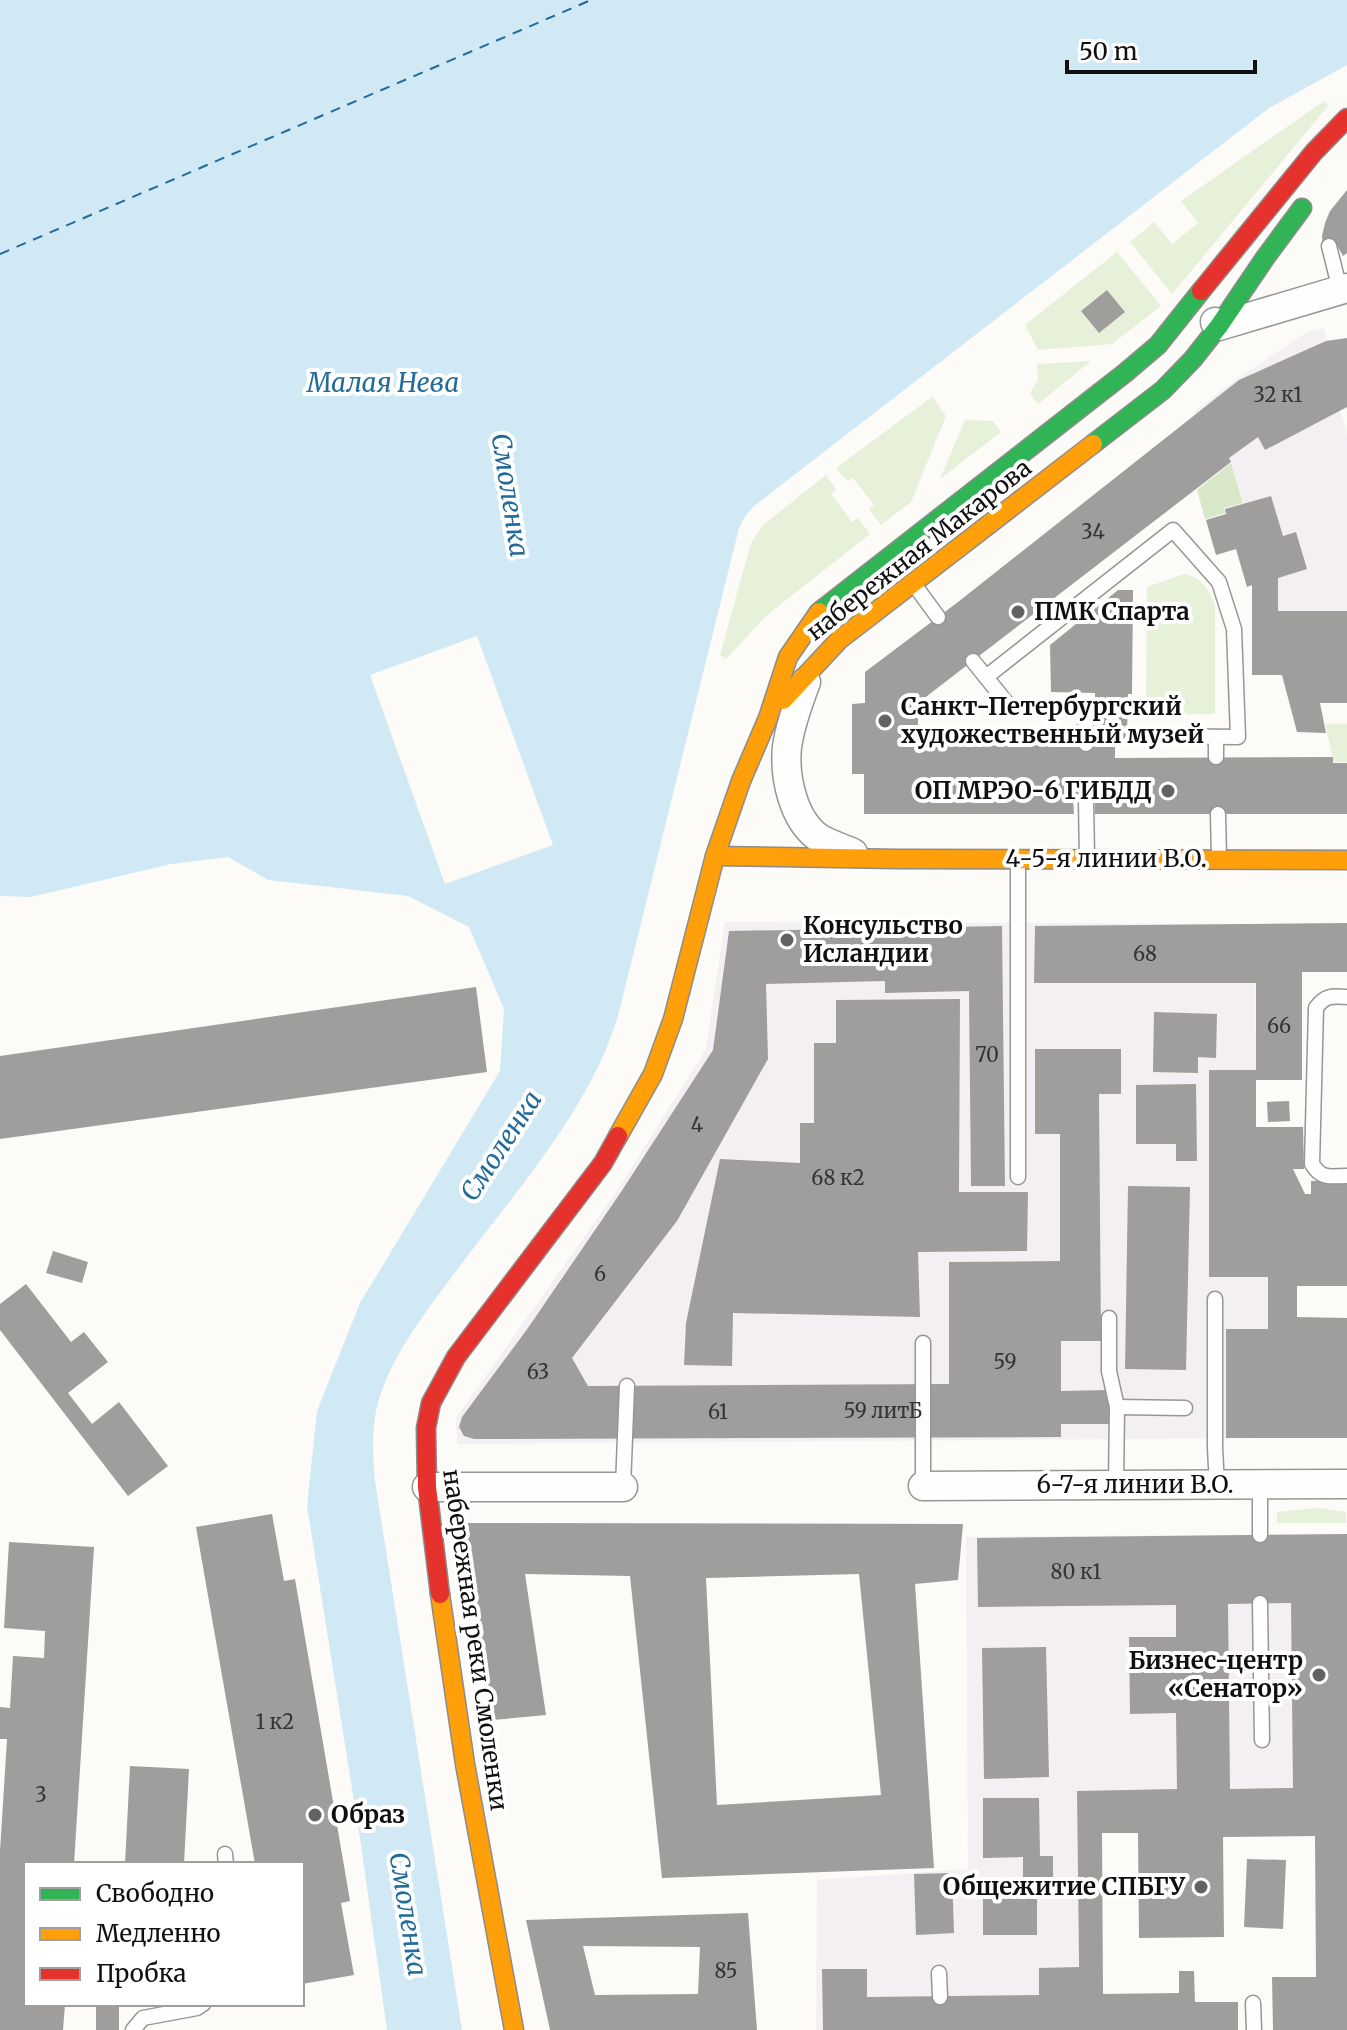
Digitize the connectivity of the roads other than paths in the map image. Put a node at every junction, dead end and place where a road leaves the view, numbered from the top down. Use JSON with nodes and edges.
{"nodes":[{"id":1,"x":1347,"y":118,"type":"edge"},
{"id":2,"x":1311,"y":195,"type":"dead end"},
{"id":3,"x":1329,"y":246,"type":"dead end"},
{"id":4,"x":1343,"y":289,"type":"edge"},
{"id":5,"x":1192,"y":305,"type":"junction"},
{"id":6,"x":1219,"y":326,"type":"junction"},
{"id":7,"x":913,"y":583,"type":"junction"},
{"id":8,"x":938,"y":617,"type":"dead end"},
{"id":9,"x":973,"y":661,"type":"dead end"},
{"id":10,"x":812,"y":667,"type":"junction"},
{"id":11,"x":986,"y":677,"type":"junction"},
{"id":12,"x":768,"y":718,"type":"junction"},
{"id":13,"x":1139,"y":736,"type":"dead end"},
{"id":14,"x":1216,"y":737,"type":"junction"},
{"id":15,"x":1086,"y":744,"type":"dead end"},
{"id":16,"x":1216,"y":757,"type":"dead end"},
{"id":17,"x":1086,"y":800,"type":"dead end"},
{"id":18,"x":1218,"y":814,"type":"dead end"},
{"id":19,"x":715,"y":856,"type":"junction"},
{"id":20,"x":865,"y":859,"type":"junction"},
{"id":21,"x":1018,"y":859,"type":"junction"},
{"id":22,"x":1087,"y":859,"type":"junction"},
{"id":23,"x":1219,"y":860,"type":"junction"},
{"id":24,"x":1347,"y":860,"type":"edge"},
{"id":25,"x":1347,"y":997,"type":"edge"},
{"id":26,"x":1347,"y":1176,"type":"edge"},
{"id":27,"x":1018,"y":1177,"type":"dead end"},
{"id":28,"x":1215,"y":1299,"type":"dead end"},
{"id":29,"x":1109,"y":1318,"type":"dead end"},
{"id":30,"x":923,"y":1343,"type":"dead end"},
{"id":31,"x":627,"y":1386,"type":"dead end"},
{"id":32,"x":1117,"y":1407,"type":"junction"},
{"id":33,"x":1185,"y":1408,"type":"dead end"},
{"id":34,"x":1260,"y":1484,"type":"junction"},
{"id":35,"x":1347,"y":1484,"type":"edge"},
{"id":36,"x":1116,"y":1485,"type":"junction"},
{"id":37,"x":1217,"y":1485,"type":"junction"},
{"id":38,"x":923,"y":1486,"type":"joint"},
{"id":39,"x":427,"y":1487,"type":"junction"},
{"id":40,"x":623,"y":1487,"type":"joint"},
{"id":41,"x":1260,"y":1535,"type":"dead end"},
{"id":42,"x":1260,"y":1603,"type":"dead end"},
{"id":43,"x":1262,"y":1740,"type":"dead end"},
{"id":44,"x":939,"y":1973,"type":"dead end"},
{"id":45,"x":940,"y":1997,"type":"dead end"},
{"id":46,"x":1253,"y":2003,"type":"dead end"},
{"id":47,"x":200,"y":2006,"type":"edge"},
{"id":48,"x":133,"y":2030,"type":"edge"},
{"id":49,"x":514,"y":2030,"type":"edge"},
{"id":50,"x":1254,"y":2030,"type":"edge"}],
"edges":[{"from":1,"to":5,"type":"main road","name":"набережная Макарова"},
{"from":2,"to":6,"type":"main road","name":"набережная Макарова"},
{"from":3,"to":4,"type":"lane"},
{"from":4,"to":6,"type":"street"},
{"from":5,"to":6,"type":"street"},
{"from":5,"to":12,"type":"main road","name":"набережная Макарова"},
{"from":6,"to":7,"type":"main road","name":"набережная Макарова"},
{"from":7,"to":8,"type":"lane"},
{"from":7,"to":10,"type":"main road","name":"набережная Макарова"},
{"from":9,"to":11,"type":"lane"},
{"from":10,"to":12,"type":"main road","name":"набережная Макарова"},
{"from":10,"to":20,"type":"street","name":"4-5-я линии В.О."},
{"from":11,"to":14,"type":"lane"},
{"from":11,"to":15,"type":"lane"},
{"from":12,"to":19,"type":"main road","name":"набережная реки Смоленки"},
{"from":13,"to":14,"type":"lane"},
{"from":14,"to":16,"type":"lane"},
{"from":17,"to":22,"type":"lane"},
{"from":18,"to":23,"type":"lane"},
{"from":19,"to":20,"type":"main road","name":"4-5-я линии В.О."},
{"from":19,"to":39,"type":"main road","name":"набережная реки Смоленки"},
{"from":20,"to":21,"type":"main road","name":"4-5-я линии В.О."},
{"from":21,"to":22,"type":"main road","name":"4-5-я линии В.О."},
{"from":21,"to":27,"type":"lane"},
{"from":22,"to":23,"type":"main road","name":"4-5-я линии В.О."},
{"from":23,"to":24,"type":"main road","name":"4-5-я линии В.О."},
{"from":25,"to":26,"type":"lane"},
{"from":28,"to":37,"type":"lane"},
{"from":29,"to":32,"type":"lane"},
{"from":30,"to":38,"type":"lane"},
{"from":31,"to":40,"type":"lane"},
{"from":32,"to":33,"type":"lane"},
{"from":32,"to":36,"type":"lane"},
{"from":34,"to":35,"type":"street","name":"6-7-я линии В.О."},
{"from":34,"to":37,"type":"street","name":"6-7-я линии В.О."},
{"from":34,"to":41,"type":"lane"},
{"from":36,"to":37,"type":"street","name":"6-7-я линии В.О."},
{"from":36,"to":38,"type":"street","name":"6-7-я линии В.О."},
{"from":39,"to":40,"type":"street"},
{"from":39,"to":49,"type":"main road","name":"набережная реки Смоленки"},
{"from":42,"to":43,"type":"lane"},
{"from":44,"to":45,"type":"lane"},
{"from":46,"to":50,"type":"lane"},
{"from":47,"to":48,"type":"lane"}]}
